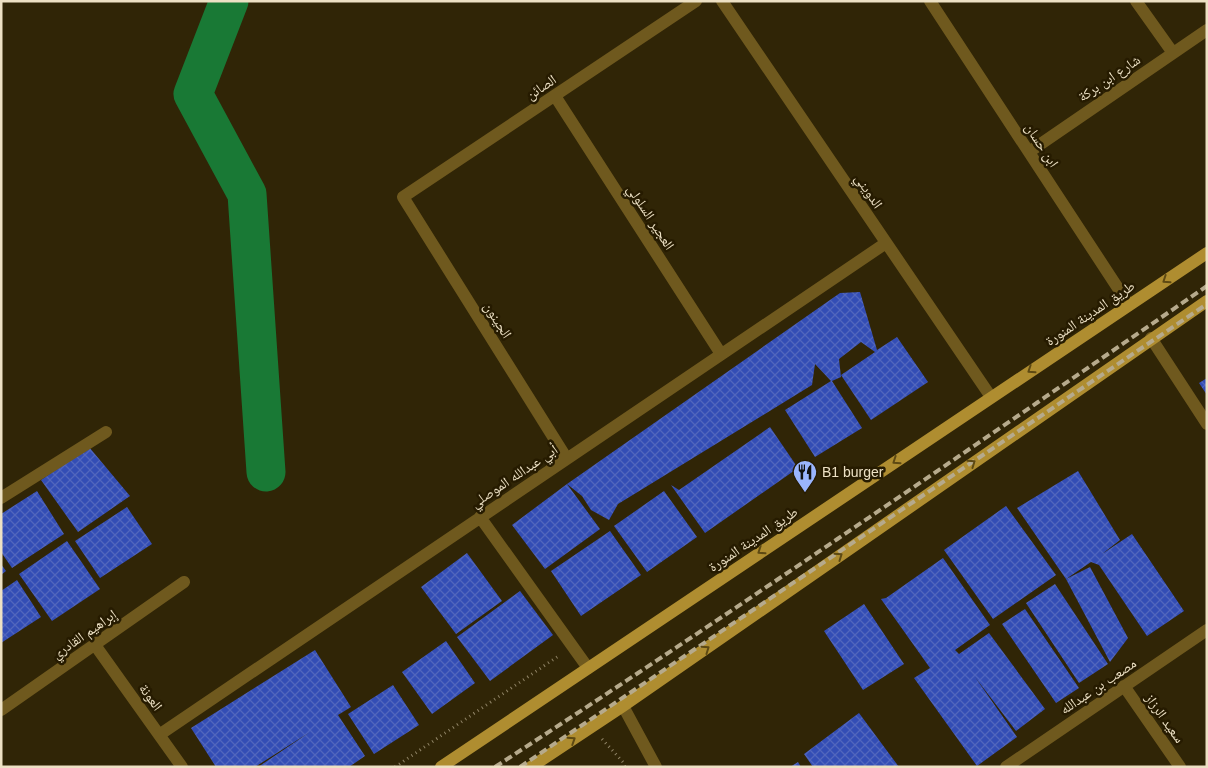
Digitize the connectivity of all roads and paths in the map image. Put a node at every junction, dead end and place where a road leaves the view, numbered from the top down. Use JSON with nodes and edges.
{"nodes":[{"id":1,"x":696,"y":1,"type":"edge"},
{"id":2,"x":722,"y":1,"type":"edge"},
{"id":3,"x":930,"y":1,"type":"edge"},
{"id":4,"x":1136,"y":1,"type":"edge"},
{"id":5,"x":1207,"y":30,"type":"edge"},
{"id":6,"x":1173,"y":53,"type":"junction"},
{"id":7,"x":555,"y":96,"type":"junction"},
{"id":8,"x":1029,"y":152,"type":"junction"},
{"id":9,"x":403,"y":197,"type":"joint"},
{"id":10,"x":886,"y":243,"type":"junction"},
{"id":11,"x":1207,"y":253,"type":"edge"},
{"id":12,"x":1207,"y":301,"type":"edge"},
{"id":13,"x":1129,"y":305,"type":"junction"},
{"id":14,"x":1151,"y":338,"type":"junction"},
{"id":15,"x":721,"y":354,"type":"junction"},
{"id":16,"x":991,"y":397,"type":"junction"},
{"id":17,"x":1207,"y":424,"type":"edge"},
{"id":18,"x":106,"y":432,"type":"dead end"},
{"id":19,"x":567,"y":459,"type":"junction"},
{"id":20,"x":1,"y":498,"type":"edge"},
{"id":21,"x":480,"y":517,"type":"junction"},
{"id":22,"x":184,"y":582,"type":"dead end"},
{"id":23,"x":1207,"y":630,"type":"edge"},
{"id":24,"x":95,"y":645,"type":"junction"},
{"id":25,"x":573,"y":646,"type":"junction"},
{"id":26,"x":588,"y":668,"type":"junction"},
{"id":27,"x":1124,"y":686,"type":"junction"},
{"id":28,"x":623,"y":706,"type":"junction"},
{"id":29,"x":1,"y":710,"type":"edge"},
{"id":30,"x":159,"y":734,"type":"junction"},
{"id":31,"x":182,"y":767,"type":"edge"},
{"id":32,"x":395,"y":767,"type":"edge"},
{"id":33,"x":441,"y":767,"type":"edge"},
{"id":34,"x":531,"y":767,"type":"edge"},
{"id":35,"x":656,"y":767,"type":"edge"},
{"id":36,"x":1006,"y":767,"type":"edge"},
{"id":37,"x":1180,"y":767,"type":"edge"}],
"edges":[{"from":1,"to":7,"type":"street","name":"الصائن"},
{"from":2,"to":10,"type":"street","name":"الدويني"},
{"from":3,"to":8,"type":"street","name":"ابن حسان"},
{"from":4,"to":6,"type":"street"},
{"from":5,"to":6,"type":"street","name":"شارع ابن بركة"},
{"from":6,"to":8,"type":"street","name":"شارع ابن بركة"},
{"from":7,"to":9,"type":"street","name":"الصائن"},
{"from":7,"to":15,"type":"street","name":"العجير السلولي"},
{"from":8,"to":13,"type":"street","name":"ابن حسان"},
{"from":9,"to":19,"type":"street","name":"الجينون"},
{"from":10,"to":15,"type":"street","name":"أبي عبدالله الموصلي"},
{"from":10,"to":16,"type":"street","name":"الدويني"},
{"from":11,"to":13,"type":"main road","name":"طريق المدينة المنورة","one_way":true},
{"from":12,"to":14,"type":"main road"},
{"from":13,"to":16,"type":"main road","name":"طريق المدينة المنورة","one_way":true},
{"from":14,"to":17,"type":"street"},
{"from":28,"to":14,"type":"main road","one_way":true},
{"from":15,"to":19,"type":"street","name":"أبي عبدالله الموصلي"},
{"from":16,"to":26,"type":"main road","name":"طريق المدينة المنورة","one_way":true},
{"from":18,"to":20,"type":"street"},
{"from":19,"to":21,"type":"street","name":"أبي عبدالله الموصلي"},
{"from":21,"to":25,"type":"street"},
{"from":21,"to":30,"type":"street","name":"أبي عبدالله الموصلي"},
{"from":22,"to":24,"type":"street","name":"إبراهيم القادري"},
{"from":23,"to":27,"type":"street","name":"مصعب بن عبدالله"},
{"from":24,"to":29,"type":"street","name":"إبراهيم القادري"},
{"from":24,"to":30,"type":"street","name":"العونة"},
{"from":25,"to":26,"type":"street"},
{"from":25,"to":32,"type":"path"},
{"from":26,"to":33,"type":"main road","name":"طريق المدينة المنورة"},
{"from":27,"to":36,"type":"street","name":"مصعب بن عبدالله"},
{"from":27,"to":37,"type":"street","name":"سعيد الرزاز"},
{"from":34,"to":28,"type":"main road","one_way":true},
{"from":28,"to":35,"type":"street"},
{"from":30,"to":31,"type":"street","name":"العونة"}]}
